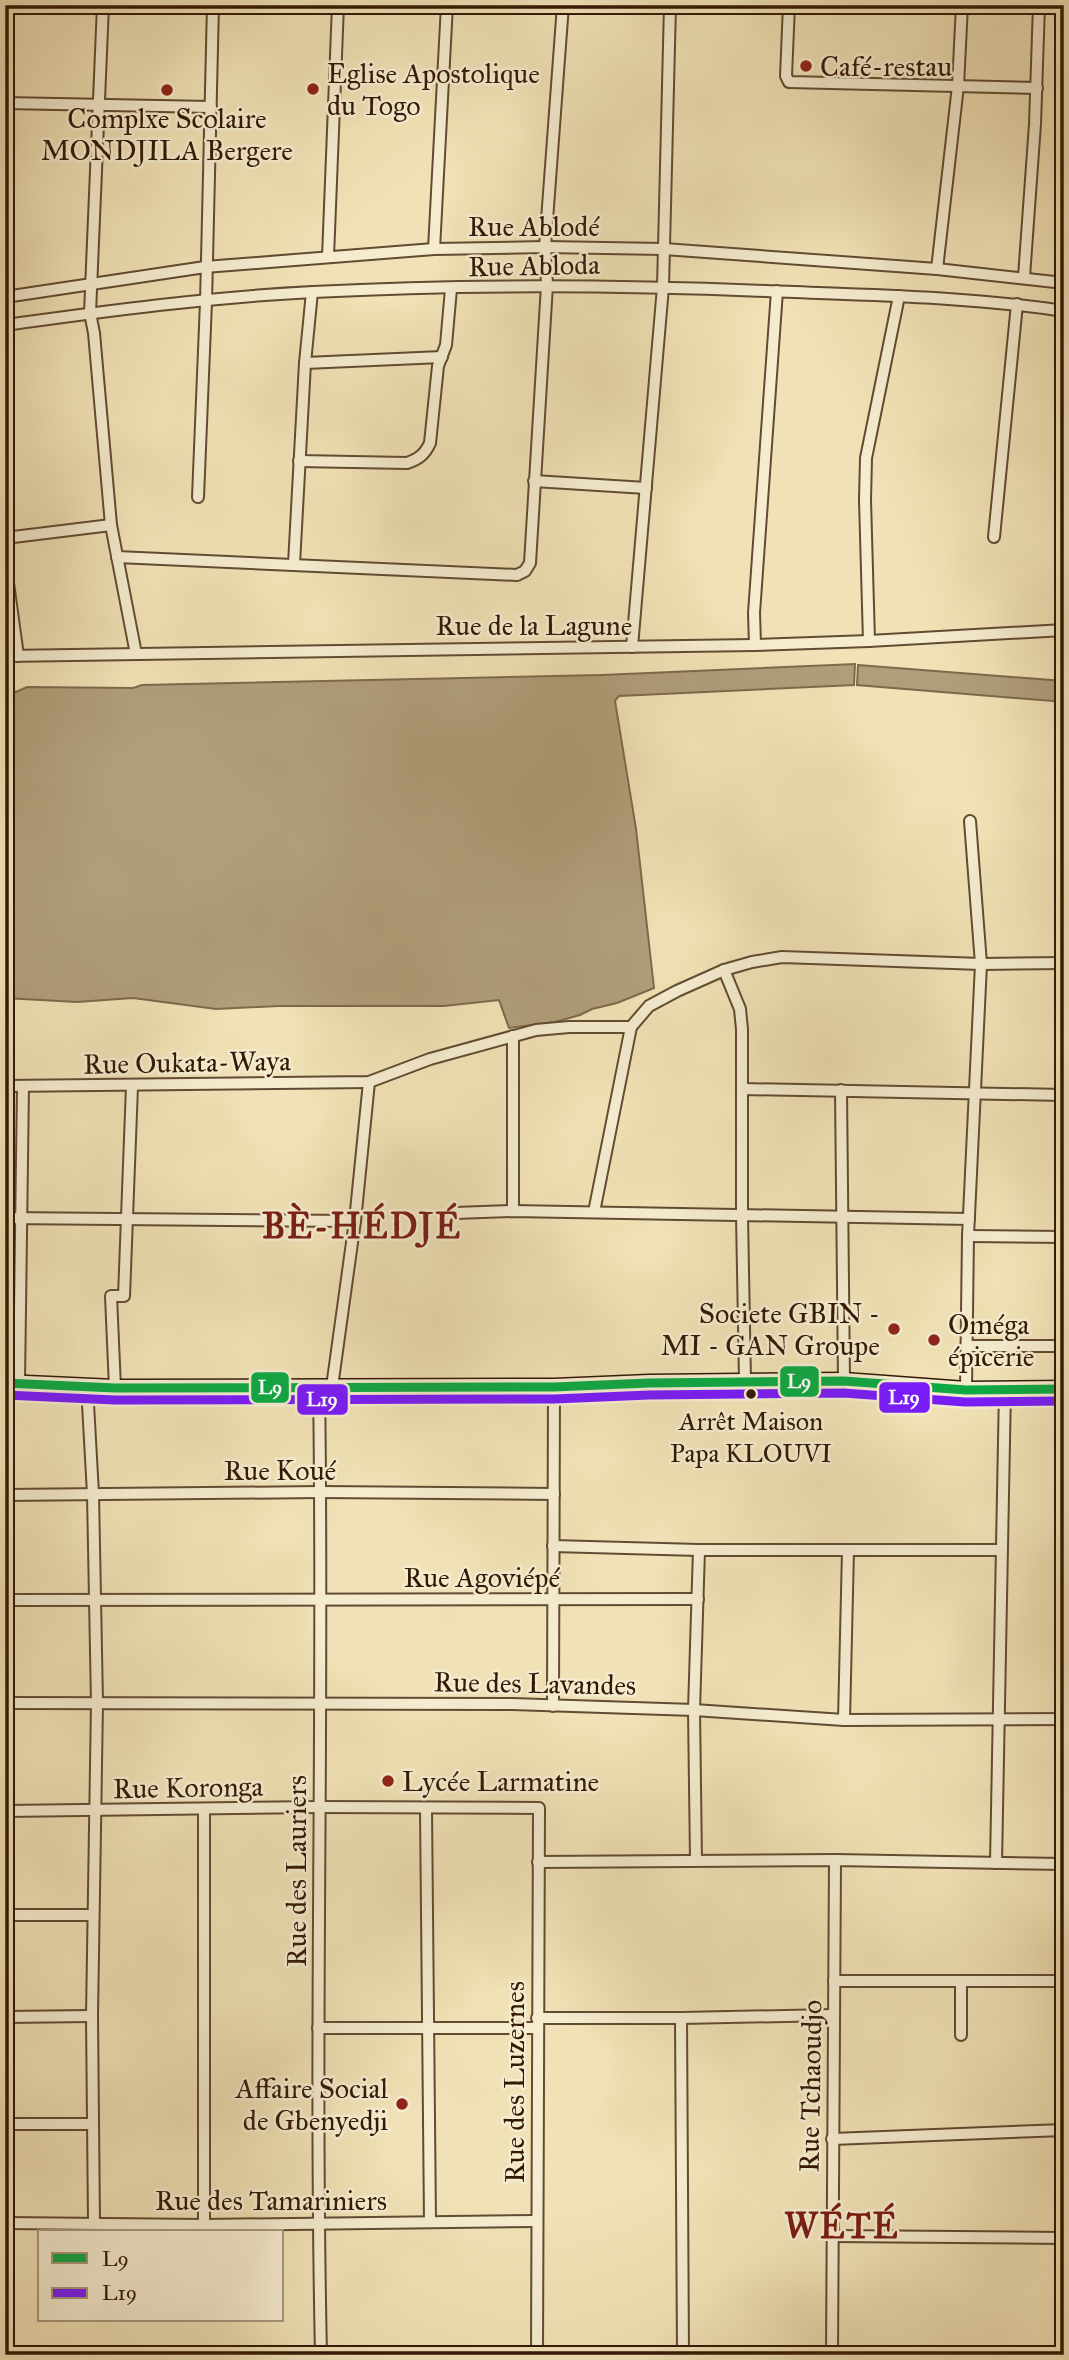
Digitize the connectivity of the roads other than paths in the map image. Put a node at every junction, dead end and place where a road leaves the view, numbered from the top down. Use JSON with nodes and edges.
{"nodes":[{"id":1,"x":103,"y":5,"type":"edge"},
{"id":2,"x":213,"y":5,"type":"edge"},
{"id":3,"x":338,"y":5,"type":"edge"},
{"id":4,"x":447,"y":5,"type":"edge"},
{"id":5,"x":563,"y":5,"type":"edge"},
{"id":6,"x":670,"y":5,"type":"edge"},
{"id":7,"x":789,"y":5,"type":"edge"},
{"id":8,"x":962,"y":5,"type":"edge"},
{"id":9,"x":1039,"y":5,"type":"edge"},
{"id":10,"x":957,"y":86,"type":"junction"},
{"id":11,"x":1037,"y":88,"type":"junction"},
{"id":12,"x":5,"y":103,"type":"edge"},
{"id":13,"x":98,"y":104,"type":"junction"},
{"id":14,"x":211,"y":107,"type":"junction"},
{"id":15,"x":545,"y":247,"type":"junction"},
{"id":16,"x":433,"y":249,"type":"junction"},
{"id":17,"x":664,"y":249,"type":"junction"},
{"id":18,"x":328,"y":257,"type":"junction"},
{"id":19,"x":205,"y":267,"type":"junction"},
{"id":20,"x":937,"y":270,"type":"junction"},
{"id":21,"x":1024,"y":277,"type":"junction"},
{"id":22,"x":1064,"y":283,"type":"edge"},
{"id":23,"x":89,"y":284,"type":"junction"},
{"id":24,"x":547,"y":285,"type":"junction"},
{"id":25,"x":663,"y":287,"type":"junction"},
{"id":26,"x":451,"y":289,"type":"junction"},
{"id":27,"x":312,"y":292,"type":"junction"},
{"id":28,"x":776,"y":292,"type":"junction"},
{"id":29,"x":899,"y":296,"type":"junction"},
{"id":30,"x":5,"y":297,"type":"edge"},
{"id":31,"x":206,"y":302,"type":"junction"},
{"id":32,"x":1017,"y":304,"type":"junction"},
{"id":33,"x":1064,"y":311,"type":"edge"},
{"id":34,"x":90,"y":313,"type":"junction"},
{"id":35,"x":5,"y":325,"type":"edge"},
{"id":36,"x":442,"y":357,"type":"junction"},
{"id":37,"x":305,"y":363,"type":"junction"},
{"id":38,"x":299,"y":461,"type":"junction"},
{"id":39,"x":534,"y":481,"type":"junction"},
{"id":40,"x":646,"y":488,"type":"junction"},
{"id":41,"x":198,"y":496,"type":"dead end"},
{"id":42,"x":111,"y":525,"type":"junction"},
{"id":43,"x":994,"y":537,"type":"dead end"},
{"id":44,"x":5,"y":538,"type":"edge"},
{"id":45,"x":117,"y":557,"type":"junction"},
{"id":46,"x":5,"y":561,"type":"edge"},
{"id":47,"x":294,"y":564,"type":"junction"},
{"id":48,"x":1064,"y":630,"type":"edge"},
{"id":49,"x":869,"y":641,"type":"junction"},
{"id":50,"x":755,"y":645,"type":"junction"},
{"id":51,"x":632,"y":647,"type":"junction"},
{"id":52,"x":136,"y":654,"type":"junction"},
{"id":53,"x":5,"y":656,"type":"edge"},
{"id":54,"x":18,"y":656,"type":"junction"},
{"id":55,"x":970,"y":821,"type":"dead end"},
{"id":56,"x":1064,"y":963,"type":"edge"},
{"id":57,"x":981,"y":964,"type":"junction"},
{"id":58,"x":724,"y":970,"type":"junction"},
{"id":59,"x":631,"y":1027,"type":"junction"},
{"id":60,"x":513,"y":1036,"type":"junction"},
{"id":61,"x":369,"y":1082,"type":"junction"},
{"id":62,"x":5,"y":1086,"type":"edge"},
{"id":63,"x":23,"y":1086,"type":"junction"},
{"id":64,"x":132,"y":1086,"type":"junction"},
{"id":65,"x":742,"y":1089,"type":"junction"},
{"id":66,"x":841,"y":1090,"type":"junction"},
{"id":67,"x":976,"y":1095,"type":"junction"},
{"id":68,"x":1064,"y":1095,"type":"edge"},
{"id":69,"x":513,"y":1211,"type":"junction"},
{"id":70,"x":594,"y":1212,"type":"junction"},
{"id":71,"x":454,"y":1213,"type":"dead end"},
{"id":72,"x":742,"y":1215,"type":"junction"},
{"id":73,"x":841,"y":1216,"type":"junction"},
{"id":74,"x":5,"y":1218,"type":"edge"},
{"id":75,"x":23,"y":1218,"type":"junction"},
{"id":76,"x":126,"y":1219,"type":"junction"},
{"id":77,"x":969,"y":1219,"type":"junction"},
{"id":78,"x":355,"y":1221,"type":"junction"},
{"id":79,"x":968,"y":1236,"type":"junction"},
{"id":80,"x":1064,"y":1237,"type":"edge"},
{"id":81,"x":966,"y":1346,"type":"junction"},
{"id":82,"x":1064,"y":1346,"type":"edge"},
{"id":83,"x":745,"y":1381,"type":"junction"},
{"id":84,"x":844,"y":1381,"type":"junction"},
{"id":85,"x":12,"y":1383,"type":"edge"},
{"id":86,"x":87,"y":1386,"type":"junction"},
{"id":87,"x":325,"y":1387,"type":"junction"},
{"id":88,"x":554,"y":1387,"type":"junction"},
{"id":89,"x":115,"y":1388,"type":"junction"},
{"id":90,"x":1005,"y":1389,"type":"junction"},
{"id":91,"x":1064,"y":1389,"type":"edge"},
{"id":92,"x":965,"y":1390,"type":"junction"},
{"id":93,"x":320,"y":1492,"type":"junction"},
{"id":94,"x":93,"y":1494,"type":"junction"},
{"id":95,"x":554,"y":1494,"type":"junction"},
{"id":96,"x":5,"y":1495,"type":"edge"},
{"id":97,"x":553,"y":1546,"type":"junction"},
{"id":98,"x":699,"y":1550,"type":"junction"},
{"id":99,"x":848,"y":1550,"type":"junction"},
{"id":100,"x":1001,"y":1550,"type":"junction"},
{"id":101,"x":698,"y":1599,"type":"junction"},
{"id":102,"x":5,"y":1600,"type":"edge"},
{"id":103,"x":94,"y":1600,"type":"junction"},
{"id":104,"x":555,"y":1600,"type":"junction"},
{"id":105,"x":321,"y":1601,"type":"junction"},
{"id":106,"x":5,"y":1703,"type":"edge"},
{"id":107,"x":96,"y":1703,"type":"junction"},
{"id":108,"x":320,"y":1704,"type":"junction"},
{"id":109,"x":552,"y":1706,"type":"junction"},
{"id":110,"x":694,"y":1710,"type":"junction"},
{"id":111,"x":1064,"y":1719,"type":"edge"},
{"id":112,"x":844,"y":1720,"type":"junction"},
{"id":113,"x":997,"y":1720,"type":"junction"},
{"id":114,"x":319,"y":1807,"type":"junction"},
{"id":115,"x":539,"y":1808,"type":"joint"},
{"id":116,"x":426,"y":1809,"type":"junction"},
{"id":117,"x":95,"y":1810,"type":"junction"},
{"id":118,"x":204,"y":1810,"type":"junction"},
{"id":119,"x":5,"y":1811,"type":"edge"},
{"id":120,"x":696,"y":1860,"type":"junction"},
{"id":121,"x":835,"y":1860,"type":"junction"},
{"id":122,"x":538,"y":1862,"type":"junction"},
{"id":123,"x":996,"y":1863,"type":"junction"},
{"id":124,"x":1064,"y":1864,"type":"edge"},
{"id":125,"x":5,"y":1915,"type":"edge"},
{"id":126,"x":92,"y":1915,"type":"junction"},
{"id":127,"x":834,"y":1981,"type":"junction"},
{"id":128,"x":961,"y":1981,"type":"junction"},
{"id":129,"x":1064,"y":1981,"type":"edge"},
{"id":130,"x":833,"y":2015,"type":"junction"},
{"id":131,"x":92,"y":2016,"type":"junction"},
{"id":132,"x":5,"y":2017,"type":"edge"},
{"id":133,"x":681,"y":2018,"type":"junction"},
{"id":134,"x":537,"y":2023,"type":"junction"},
{"id":135,"x":318,"y":2028,"type":"junction"},
{"id":136,"x":427,"y":2028,"type":"junction"},
{"id":137,"x":961,"y":2035,"type":"dead end"},
{"id":138,"x":1061,"y":2082,"type":"dead end"},
{"id":139,"x":5,"y":2124,"type":"edge"},
{"id":140,"x":92,"y":2124,"type":"junction"},
{"id":141,"x":1064,"y":2130,"type":"edge"},
{"id":142,"x":832,"y":2139,"type":"junction"},
{"id":143,"x":536,"y":2221,"type":"junction"},
{"id":144,"x":94,"y":2222,"type":"junction"},
{"id":145,"x":430,"y":2222,"type":"junction"},
{"id":146,"x":5,"y":2223,"type":"edge"},
{"id":147,"x":318,"y":2224,"type":"junction"},
{"id":148,"x":204,"y":2225,"type":"junction"},
{"id":149,"x":832,"y":2236,"type":"junction"},
{"id":150,"x":1064,"y":2238,"type":"edge"},
{"id":151,"x":321,"y":2355,"type":"edge"},
{"id":152,"x":537,"y":2355,"type":"edge"},
{"id":153,"x":683,"y":2355,"type":"edge"},
{"id":154,"x":832,"y":2355,"type":"edge"}],
"edges":[{"from":1,"to":13,"type":"street"},
{"from":2,"to":14,"type":"street"},
{"from":3,"to":18,"type":"street"},
{"from":4,"to":16,"type":"street"},
{"from":5,"to":15,"type":"street"},
{"from":6,"to":17,"type":"street"},
{"from":7,"to":10,"type":"street"},
{"from":8,"to":10,"type":"street"},
{"from":9,"to":11,"type":"street"},
{"from":10,"to":11,"type":"street"},
{"from":10,"to":20,"type":"street"},
{"from":11,"to":21,"type":"street"},
{"from":12,"to":13,"type":"street"},
{"from":13,"to":14,"type":"street"},
{"from":13,"to":23,"type":"street"},
{"from":14,"to":19,"type":"street"},
{"from":15,"to":16,"type":"street","name":"Rue Ablodé"},
{"from":15,"to":17,"type":"street","name":"Rue Ablodé"},
{"from":15,"to":24,"type":"street"},
{"from":16,"to":18,"type":"street","name":"Rue Ablodé"},
{"from":17,"to":20,"type":"street","name":"Rue Ablodé"},
{"from":17,"to":25,"type":"street"},
{"from":18,"to":19,"type":"street","name":"Rue Ablodé"},
{"from":19,"to":23,"type":"street","name":"Rue Ablodé"},
{"from":19,"to":31,"type":"street"},
{"from":20,"to":21,"type":"street","name":"Rue Ablodé"},
{"from":21,"to":22,"type":"street","name":"Rue Ablodé"},
{"from":23,"to":30,"type":"street","name":"Rue Ablodé"},
{"from":23,"to":34,"type":"street"},
{"from":24,"to":25,"type":"street","name":"Rue Abloda"},
{"from":24,"to":26,"type":"street","name":"Rue Abloda"},
{"from":24,"to":39,"type":"street"},
{"from":25,"to":28,"type":"street","name":"Rue Abloda"},
{"from":25,"to":40,"type":"street"},
{"from":26,"to":27,"type":"street","name":"Rue Abloda"},
{"from":26,"to":36,"type":"street"},
{"from":27,"to":31,"type":"street","name":"Rue Abloda"},
{"from":27,"to":37,"type":"street"},
{"from":28,"to":29,"type":"street","name":"Rue Abloda"},
{"from":28,"to":50,"type":"street"},
{"from":29,"to":32,"type":"street","name":"Rue Abloda"},
{"from":29,"to":49,"type":"street"},
{"from":31,"to":34,"type":"street","name":"Rue Abloda"},
{"from":31,"to":41,"type":"street"},
{"from":32,"to":33,"type":"street","name":"Rue Abloda"},
{"from":32,"to":43,"type":"street"},
{"from":34,"to":35,"type":"street","name":"Rue Abloda"},
{"from":34,"to":42,"type":"street"},
{"from":36,"to":37,"type":"street"},
{"from":36,"to":38,"type":"street"},
{"from":37,"to":38,"type":"street"},
{"from":38,"to":47,"type":"street"},
{"from":39,"to":40,"type":"street"},
{"from":39,"to":47,"type":"street"},
{"from":40,"to":51,"type":"street"},
{"from":42,"to":44,"type":"street"},
{"from":42,"to":45,"type":"street"},
{"from":45,"to":47,"type":"street"},
{"from":45,"to":52,"type":"street"},
{"from":46,"to":54,"type":"street"},
{"from":48,"to":49,"type":"street","name":"Rue de la Lagune"},
{"from":49,"to":50,"type":"street","name":"Rue de la Lagune"},
{"from":50,"to":51,"type":"street","name":"Rue de la Lagune"},
{"from":51,"to":52,"type":"street","name":"Rue de la Lagune"},
{"from":52,"to":54,"type":"street","name":"Rue de la Lagune"},
{"from":53,"to":54,"type":"street","name":"Rue de la Lagune"},
{"from":55,"to":57,"type":"street"},
{"from":56,"to":57,"type":"street"},
{"from":57,"to":58,"type":"street"},
{"from":57,"to":67,"type":"street"},
{"from":58,"to":59,"type":"street"},
{"from":58,"to":65,"type":"street"},
{"from":59,"to":60,"type":"street","name":"Rue Oukata-Waya"},
{"from":59,"to":70,"type":"street"},
{"from":60,"to":61,"type":"street","name":"Rue Oukata-Waya"},
{"from":60,"to":69,"type":"street"},
{"from":61,"to":64,"type":"street","name":"Rue Oukata-Waya"},
{"from":61,"to":78,"type":"street","name":"Rue des Lauriers"},
{"from":62,"to":63,"type":"street","name":"Rue Oukata-Waya"},
{"from":63,"to":64,"type":"street","name":"Rue Oukata-Waya"},
{"from":63,"to":75,"type":"street"},
{"from":64,"to":76,"type":"street"},
{"from":65,"to":66,"type":"street"},
{"from":65,"to":72,"type":"street"},
{"from":66,"to":67,"type":"street"},
{"from":66,"to":73,"type":"street"},
{"from":67,"to":68,"type":"street"},
{"from":67,"to":77,"type":"street"},
{"from":69,"to":70,"type":"street"},
{"from":69,"to":71,"type":"street"},
{"from":70,"to":72,"type":"street"},
{"from":72,"to":73,"type":"street"},
{"from":72,"to":83,"type":"street"},
{"from":73,"to":77,"type":"street"},
{"from":73,"to":84,"type":"street"},
{"from":74,"to":75,"type":"street"},
{"from":75,"to":76,"type":"street"},
{"from":75,"to":85,"type":"street"},
{"from":76,"to":78,"type":"street"},
{"from":76,"to":89,"type":"street"},
{"from":77,"to":79,"type":"street"},
{"from":78,"to":87,"type":"street","name":"Rue des Lauriers"},
{"from":79,"to":80,"type":"street"},
{"from":79,"to":81,"type":"street"},
{"from":81,"to":82,"type":"street"},
{"from":81,"to":92,"type":"street"},
{"from":83,"to":84,"type":"street"},
{"from":83,"to":88,"type":"street"},
{"from":84,"to":92,"type":"street"},
{"from":85,"to":86,"type":"street"},
{"from":86,"to":89,"type":"street"},
{"from":86,"to":94,"type":"street"},
{"from":87,"to":88,"type":"street"},
{"from":87,"to":89,"type":"street"},
{"from":87,"to":93,"type":"street","name":"Rue des Lauriers"},
{"from":88,"to":95,"type":"street"},
{"from":90,"to":91,"type":"street"},
{"from":90,"to":92,"type":"street"},
{"from":90,"to":100,"type":"street"},
{"from":93,"to":94,"type":"street","name":"Rue Koué"},
{"from":93,"to":95,"type":"street","name":"Rue Koué"},
{"from":93,"to":105,"type":"street","name":"Rue des Lauriers"},
{"from":94,"to":96,"type":"street","name":"Rue Koué"},
{"from":94,"to":103,"type":"street"},
{"from":95,"to":97,"type":"street"},
{"from":97,"to":98,"type":"street"},
{"from":97,"to":104,"type":"street"},
{"from":98,"to":99,"type":"street"},
{"from":98,"to":101,"type":"street"},
{"from":99,"to":100,"type":"street"},
{"from":99,"to":112,"type":"street"},
{"from":100,"to":113,"type":"street"},
{"from":101,"to":104,"type":"street","name":"Rue Agoviépé"},
{"from":101,"to":110,"type":"street"},
{"from":102,"to":103,"type":"street","name":"Rue Agoviépé"},
{"from":103,"to":105,"type":"street","name":"Rue Agoviépé"},
{"from":103,"to":107,"type":"street"},
{"from":104,"to":105,"type":"street","name":"Rue Agoviépé"},
{"from":104,"to":109,"type":"street"},
{"from":105,"to":108,"type":"street","name":"Rue des Lauriers"},
{"from":106,"to":107,"type":"street","name":"Rue des Lavandes"},
{"from":107,"to":108,"type":"street","name":"Rue des Lavandes"},
{"from":107,"to":117,"type":"street"},
{"from":108,"to":109,"type":"street","name":"Rue des Lavandes"},
{"from":108,"to":114,"type":"street","name":"Rue des Lauriers"},
{"from":109,"to":110,"type":"street","name":"Rue des Lavandes"},
{"from":110,"to":112,"type":"street","name":"Rue des Lavandes"},
{"from":110,"to":120,"type":"street"},
{"from":111,"to":113,"type":"street","name":"Rue des Lavandes"},
{"from":112,"to":113,"type":"street","name":"Rue des Lavandes"},
{"from":113,"to":123,"type":"street"},
{"from":114,"to":116,"type":"street","name":"Rue Koronga"},
{"from":114,"to":118,"type":"street","name":"Rue Koronga"},
{"from":114,"to":135,"type":"street","name":"Rue des Lauriers"},
{"from":115,"to":116,"type":"street","name":"Rue Koronga"},
{"from":115,"to":122,"type":"street","name":"Rue des Luzernes"},
{"from":116,"to":136,"type":"street"},
{"from":117,"to":118,"type":"street","name":"Rue Koronga"},
{"from":117,"to":119,"type":"street","name":"Rue Koronga"},
{"from":117,"to":126,"type":"street"},
{"from":118,"to":148,"type":"street"},
{"from":120,"to":121,"type":"street"},
{"from":120,"to":122,"type":"street"},
{"from":121,"to":123,"type":"street"},
{"from":121,"to":127,"type":"street","name":"Rue Tchaoudjo"},
{"from":122,"to":134,"type":"street","name":"Rue des Luzernes"},
{"from":123,"to":124,"type":"street"},
{"from":125,"to":126,"type":"street"},
{"from":126,"to":131,"type":"street"},
{"from":127,"to":128,"type":"street"},
{"from":127,"to":130,"type":"street","name":"Rue Tchaoudjo"},
{"from":128,"to":129,"type":"street"},
{"from":128,"to":137,"type":"street"},
{"from":129,"to":138,"type":"street"},
{"from":130,"to":133,"type":"street"},
{"from":130,"to":142,"type":"street","name":"Rue Tchaoudjo"},
{"from":131,"to":132,"type":"street"},
{"from":131,"to":140,"type":"street"},
{"from":133,"to":134,"type":"street"},
{"from":133,"to":153,"type":"street"},
{"from":134,"to":136,"type":"street"},
{"from":134,"to":143,"type":"street","name":"Rue des Luzernes"},
{"from":135,"to":136,"type":"street"},
{"from":135,"to":147,"type":"street","name":"Rue des Lauriers"},
{"from":136,"to":145,"type":"street"},
{"from":139,"to":140,"type":"street"},
{"from":140,"to":144,"type":"street"},
{"from":141,"to":142,"type":"street"},
{"from":142,"to":149,"type":"street","name":"Rue Tchaoudjo"},
{"from":143,"to":145,"type":"street","name":"Rue des Tamariniers"},
{"from":143,"to":152,"type":"street","name":"Rue des Luzernes"},
{"from":144,"to":146,"type":"street","name":"Rue des Tamariniers"},
{"from":144,"to":148,"type":"street","name":"Rue des Tamariniers"},
{"from":145,"to":147,"type":"street","name":"Rue des Tamariniers"},
{"from":147,"to":148,"type":"street","name":"Rue des Tamariniers"},
{"from":147,"to":151,"type":"street","name":"Rue des Lauriers"},
{"from":149,"to":150,"type":"street"},
{"from":149,"to":154,"type":"street","name":"Rue Tchaoudjo"}]}
